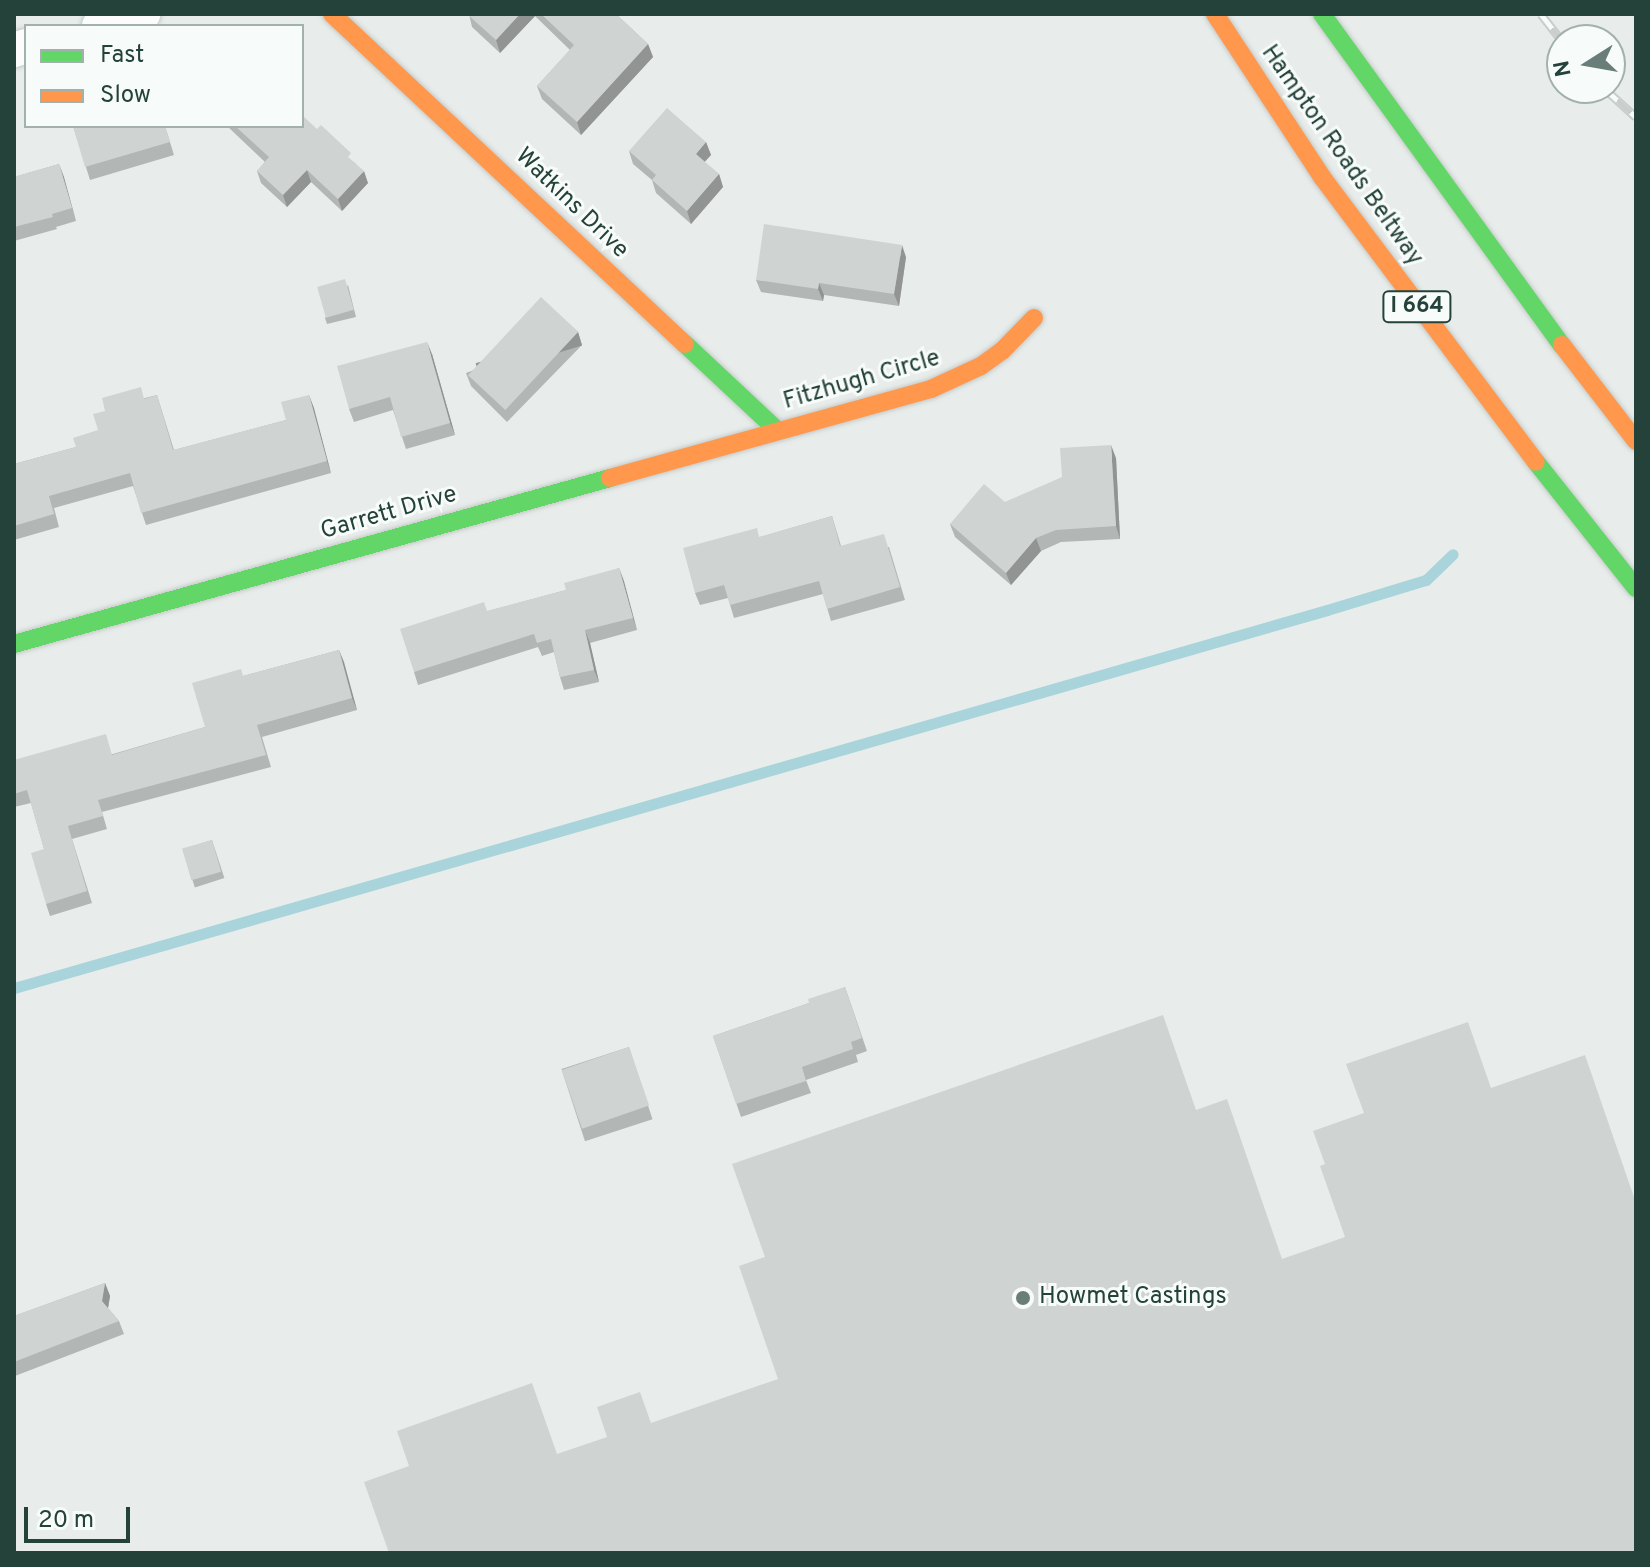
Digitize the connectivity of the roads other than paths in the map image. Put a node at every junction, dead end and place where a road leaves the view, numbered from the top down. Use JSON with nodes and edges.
{"nodes":[{"id":1,"x":143,"y":14,"type":"edge"},
{"id":2,"x":332,"y":14,"type":"edge"},
{"id":3,"x":1215,"y":14,"type":"edge"},
{"id":4,"x":1322,"y":14,"type":"edge"},
{"id":5,"x":106,"y":24,"type":"edge"},
{"id":6,"x":1034,"y":318,"type":"dead end"},
{"id":7,"x":777,"y":430,"type":"junction"},
{"id":8,"x":1636,"y":441,"type":"edge"},
{"id":9,"x":1636,"y":588,"type":"edge"},
{"id":10,"x":14,"y":644,"type":"edge"}],
"edges":[{"from":1,"to":5,"type":"street"},
{"from":2,"to":7,"type":"main road","name":"Watkins Drive"},
{"from":3,"to":9,"type":"main road","name":"Hampton Roads Beltway","number":"I 664"},
{"from":4,"to":8,"type":"main road"},
{"from":6,"to":7,"type":"main road","name":"Fitzhugh Circle"},
{"from":7,"to":10,"type":"main road","name":"Garrett Drive"}]}
